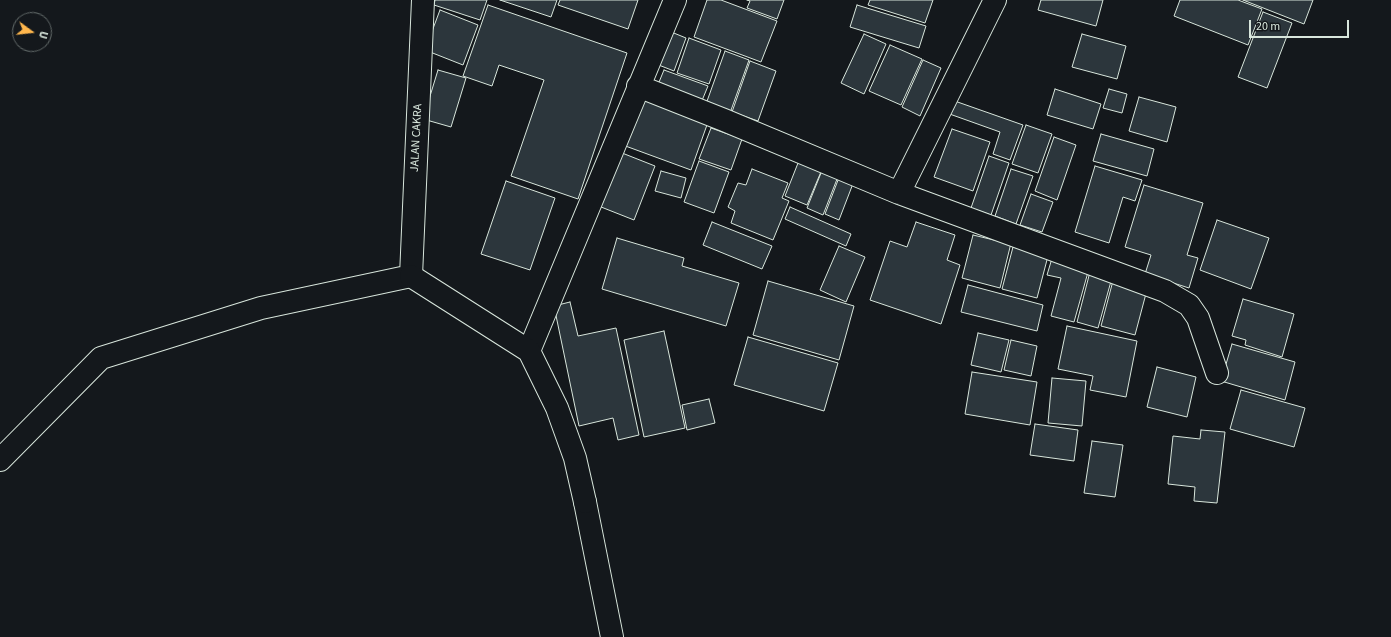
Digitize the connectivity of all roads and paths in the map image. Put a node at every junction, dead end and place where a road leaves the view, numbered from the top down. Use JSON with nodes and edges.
{"nodes":[{"id":1,"x":423,"y":0,"type":"edge"},
{"id":2,"x":675,"y":0,"type":"edge"},
{"id":3,"x":995,"y":0,"type":"edge"},
{"id":4,"x":638,"y":86,"type":"junction"},
{"id":5,"x":899,"y":193,"type":"junction"},
{"id":6,"x":411,"y":276,"type":"junction"},
{"id":7,"x":529,"y":351,"type":"junction"},
{"id":8,"x":1218,"y":373,"type":"dead end"},
{"id":9,"x":0,"y":460,"type":"edge"},
{"id":10,"x":612,"y":637,"type":"edge"}],
"edges":[{"from":1,"to":6,"type":"street","name":"JALAN CAKRA"},
{"from":2,"to":4,"type":"street"},
{"from":3,"to":5,"type":"street"},
{"from":4,"to":5,"type":"street"},
{"from":4,"to":7,"type":"street"},
{"from":5,"to":8,"type":"street"},
{"from":6,"to":7,"type":"street"},
{"from":6,"to":9,"type":"street"},
{"from":7,"to":10,"type":"street"}]}
